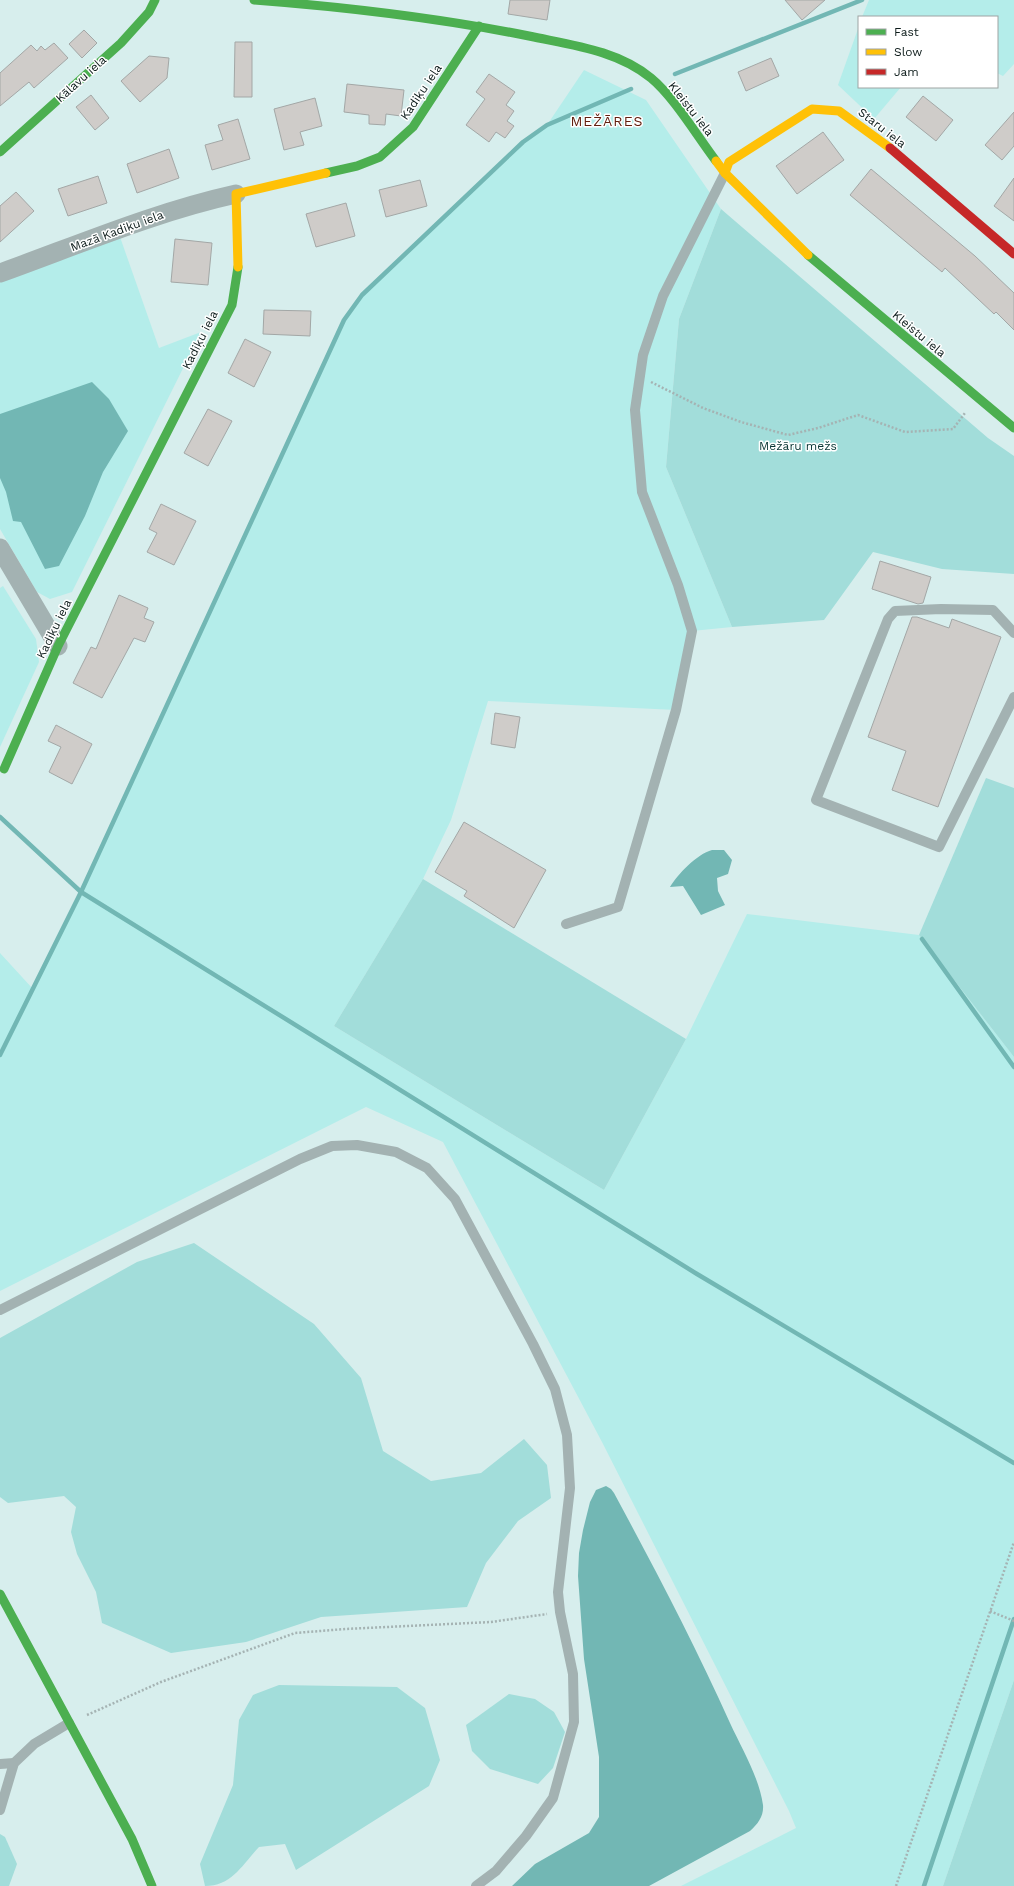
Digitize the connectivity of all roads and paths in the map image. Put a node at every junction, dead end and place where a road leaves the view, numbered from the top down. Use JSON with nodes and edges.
{"nodes":[{"id":1,"x":155,"y":0,"type":"edge"},
{"id":2,"x":254,"y":0,"type":"edge"},
{"id":3,"x":294,"y":1,"type":"edge"},
{"id":4,"x":479,"y":26,"type":"junction"},
{"id":5,"x":0,"y":152,"type":"edge"},
{"id":6,"x":725,"y":172,"type":"junction"},
{"id":7,"x":236,"y":194,"type":"junction"},
{"id":8,"x":1014,"y":254,"type":"edge"},
{"id":9,"x":0,"y":273,"type":"edge"},
{"id":10,"x":640,"y":376,"type":"junction"},
{"id":11,"x":977,"y":398,"type":"junction"},
{"id":12,"x":1014,"y":428,"type":"edge"},
{"id":13,"x":0,"y":548,"type":"edge"},
{"id":14,"x":1014,"y":633,"type":"edge"},
{"id":15,"x":58,"y":646,"type":"junction"},
{"id":16,"x":1014,"y":696,"type":"edge"},
{"id":17,"x":4,"y":768,"type":"dead end"},
{"id":18,"x":566,"y":924,"type":"dead end"},
{"id":19,"x":0,"y":1310,"type":"edge"},
{"id":20,"x":1014,"y":1542,"type":"edge"},
{"id":21,"x":0,"y":1594,"type":"edge"},
{"id":22,"x":990,"y":1611,"type":"junction"},
{"id":23,"x":560,"y":1612,"type":"junction"},
{"id":24,"x":1014,"y":1621,"type":"edge"},
{"id":25,"x":69,"y":1723,"type":"junction"},
{"id":26,"x":14,"y":1763,"type":"junction"},
{"id":27,"x":0,"y":1764,"type":"edge"},
{"id":28,"x":0,"y":1810,"type":"edge"},
{"id":29,"x":152,"y":1886,"type":"edge"},
{"id":30,"x":476,"y":1886,"type":"edge"},
{"id":31,"x":896,"y":1886,"type":"edge"}],
"edges":[{"from":1,"to":5,"type":"street","name":"Kālavu iela"},
{"from":2,"to":3,"type":"street","name":"Kleistu iela"},
{"from":3,"to":4,"type":"street","name":"Kleistu iela"},
{"from":4,"to":6,"type":"street","name":"Kleistu iela"},
{"from":4,"to":7,"type":"street","name":"Kadiķu iela"},
{"from":6,"to":8,"type":"street","name":"Staru iela"},
{"from":6,"to":10,"type":"lane"},
{"from":6,"to":11,"type":"street","name":"Kleistu iela"},
{"from":7,"to":9,"type":"street","name":"Mazā Kadiķu iela"},
{"from":7,"to":15,"type":"street","name":"Kadiķu iela"},
{"from":10,"to":11,"type":"path"},
{"from":10,"to":18,"type":"lane"},
{"from":11,"to":12,"type":"street","name":"Kleistu iela"},
{"from":13,"to":15,"type":"street"},
{"from":14,"to":16,"type":"lane"},
{"from":15,"to":17,"type":"street","name":"Kadiķu iela"},
{"from":19,"to":23,"type":"lane"},
{"from":20,"to":22,"type":"path"},
{"from":21,"to":25,"type":"street"},
{"from":22,"to":24,"type":"path"},
{"from":22,"to":31,"type":"path"},
{"from":23,"to":25,"type":"path"},
{"from":23,"to":30,"type":"lane"},
{"from":25,"to":26,"type":"lane"},
{"from":25,"to":29,"type":"street"},
{"from":26,"to":27,"type":"lane"},
{"from":26,"to":28,"type":"lane"}]}
